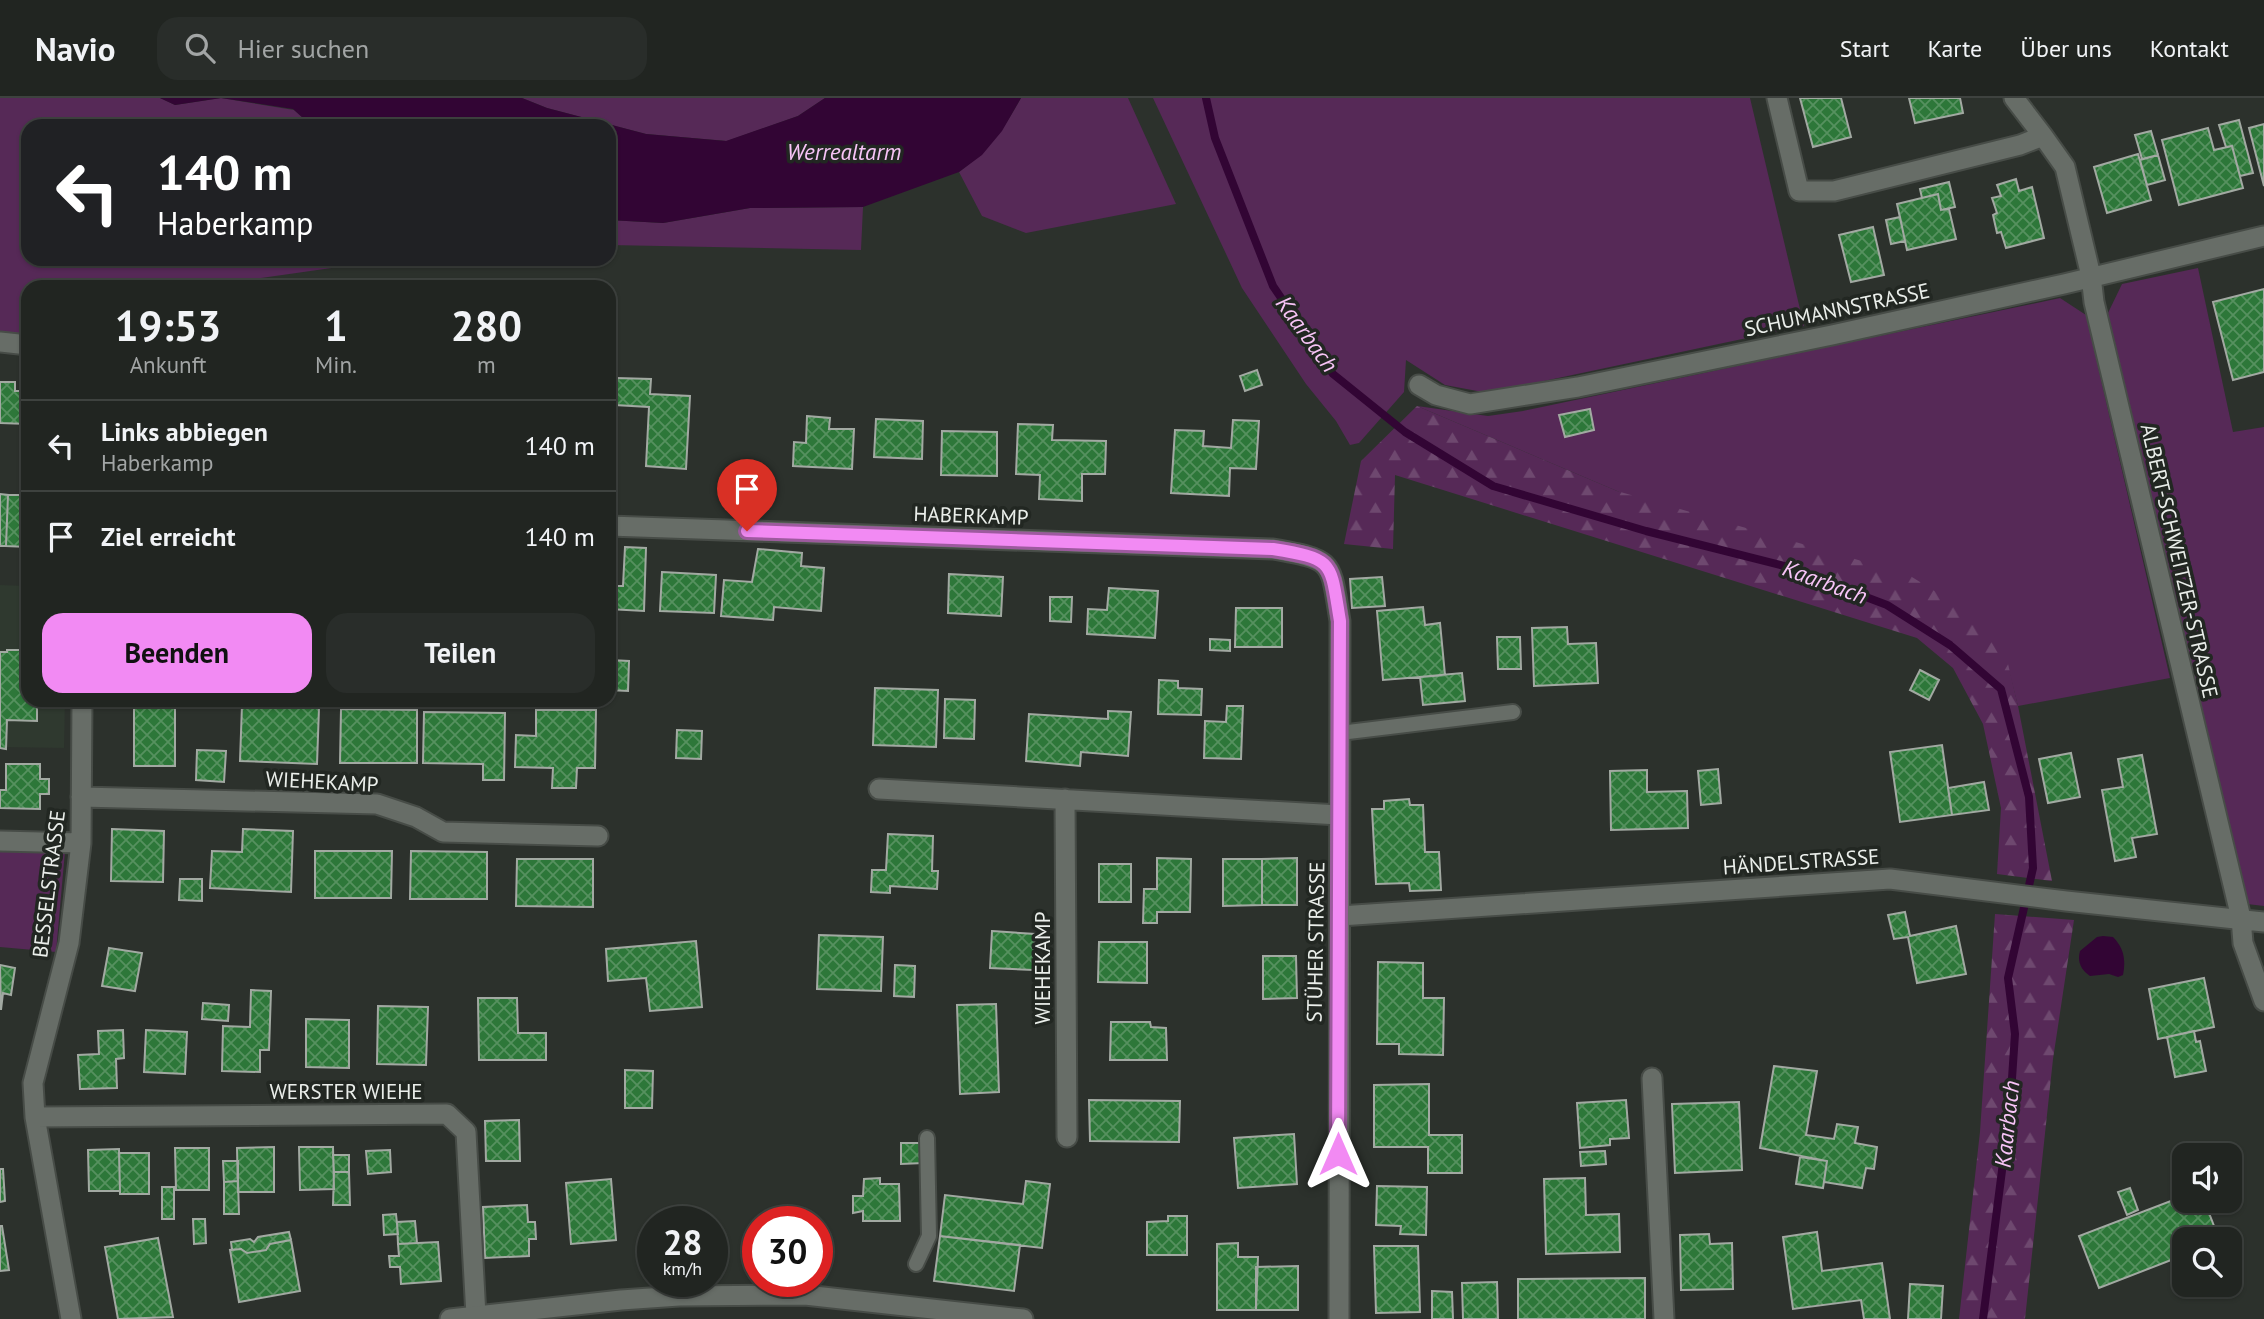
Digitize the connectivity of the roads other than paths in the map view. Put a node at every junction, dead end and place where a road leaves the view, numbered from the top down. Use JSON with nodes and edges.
{"nodes":[{"id":1,"x":1777,"y":98,"type":"edge"},
{"id":2,"x":2014,"y":98,"type":"edge"},
{"id":3,"x":2043,"y":136,"type":"junction"},
{"id":4,"x":2264,"y":236,"type":"edge"},
{"id":5,"x":2091,"y":276,"type":"junction"},
{"id":6,"x":0,"y":342,"type":"edge"},
{"id":7,"x":21,"y":344,"type":"edge"},
{"id":8,"x":1419,"y":384,"type":"dead end"},
{"id":9,"x":616,"y":526,"type":"edge"},
{"id":10,"x":1328,"y":567,"type":"joint"},
{"id":11,"x":82,"y":707,"type":"edge"},
{"id":12,"x":1513,"y":712,"type":"dead end"},
{"id":13,"x":1340,"y":733,"type":"junction"},
{"id":14,"x":878,"y":789,"type":"dead end"},
{"id":15,"x":81,"y":797,"type":"junction"},
{"id":16,"x":1065,"y":799,"type":"junction"},
{"id":17,"x":1339,"y":815,"type":"junction"},
{"id":18,"x":597,"y":836,"type":"dead end"},
{"id":19,"x":0,"y":841,"type":"edge"},
{"id":20,"x":81,"y":843,"type":"junction"},
{"id":21,"x":1340,"y":916,"type":"junction"},
{"id":22,"x":2241,"y":918,"type":"junction"},
{"id":23,"x":2264,"y":922,"type":"edge"},
{"id":24,"x":2264,"y":1001,"type":"edge"},
{"id":25,"x":1652,"y":1078,"type":"dead end"},
{"id":26,"x":35,"y":1117,"type":"junction"},
{"id":27,"x":1067,"y":1137,"type":"dead end"},
{"id":28,"x":927,"y":1138,"type":"dead end"},
{"id":29,"x":916,"y":1264,"type":"dead end"},
{"id":30,"x":475,"y":1316,"type":"junction"},
{"id":31,"x":71,"y":1319,"type":"edge"},
{"id":32,"x":450,"y":1319,"type":"edge"},
{"id":33,"x":1023,"y":1319,"type":"edge"},
{"id":34,"x":1339,"y":1319,"type":"edge"},
{"id":35,"x":1664,"y":1319,"type":"edge"}],
"edges":[{"from":1,"to":3,"type":"street"},
{"from":2,"to":3,"type":"street","name":"ALBERT-SCHWEITZER-STRASSE"},
{"from":3,"to":5,"type":"street","name":"ALBERT-SCHWEITZER-STRASSE"},
{"from":4,"to":5,"type":"street","name":"SCHUMANNSTRASSE"},
{"from":5,"to":8,"type":"street","name":"SCHUMANNSTRASSE"},
{"from":5,"to":22,"type":"street","name":"ALBERT-SCHWEITZER-STRASSE"},
{"from":6,"to":7,"type":"street"},
{"from":9,"to":10,"type":"street","name":"HABERKAMP"},
{"from":10,"to":13,"type":"street","name":"STÜHER STRASSE"},
{"from":11,"to":15,"type":"street","name":"BESSELSTRASSE"},
{"from":12,"to":13,"type":"lane"},
{"from":13,"to":17,"type":"street","name":"STÜHER STRASSE"},
{"from":14,"to":16,"type":"street"},
{"from":15,"to":18,"type":"street","name":"WIEHEKAMP"},
{"from":15,"to":20,"type":"street","name":"BESSELSTRASSE"},
{"from":16,"to":17,"type":"street"},
{"from":16,"to":27,"type":"street","name":"WIEHEKAMP"},
{"from":17,"to":21,"type":"street","name":"STÜHER STRASSE"},
{"from":19,"to":20,"type":"street"},
{"from":20,"to":26,"type":"street","name":"BESSELSTRASSE"},
{"from":21,"to":22,"type":"street","name":"HÄNDELSTRASSE"},
{"from":21,"to":34,"type":"street","name":"STÜHER STRASSE"},
{"from":22,"to":23,"type":"street","name":"HÄNDELSTRASSE"},
{"from":22,"to":24,"type":"street","name":"ALBERT-SCHWEITZER-STRASSE"},
{"from":25,"to":35,"type":"street"},
{"from":26,"to":30,"type":"street","name":"WERSTER WIEHE"},
{"from":26,"to":31,"type":"street","name":"BESSELSTRASSE"},
{"from":28,"to":29,"type":"lane"},
{"from":30,"to":32,"type":"street"},
{"from":30,"to":33,"type":"street"}]}
